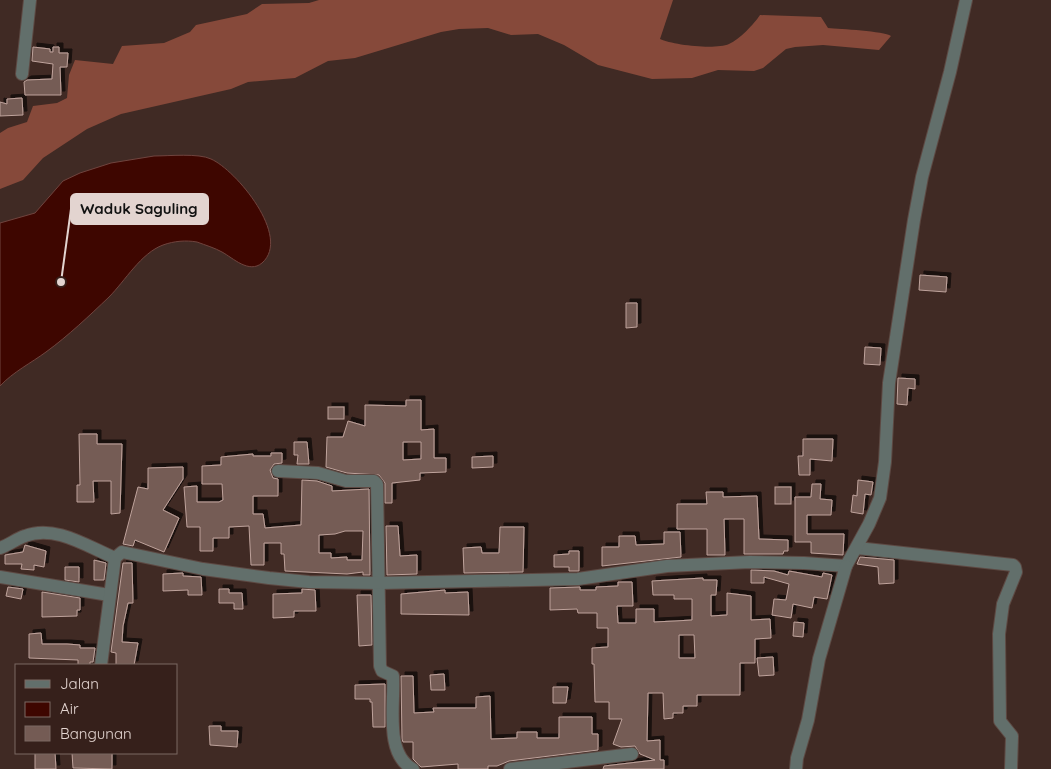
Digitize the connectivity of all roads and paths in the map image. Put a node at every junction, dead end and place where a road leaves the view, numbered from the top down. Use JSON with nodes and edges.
{"nodes":[{"id":1,"x":30,"y":0,"type":"edge"},
{"id":2,"x":966,"y":0,"type":"edge"},
{"id":3,"x":22,"y":74,"type":"dead end"},
{"id":4,"x":278,"y":471,"type":"dead end"},
{"id":5,"x":0,"y":548,"type":"edge"},
{"id":6,"x":857,"y":548,"type":"junction"},
{"id":7,"x":115,"y":558,"type":"junction"},
{"id":8,"x":846,"y":566,"type":"junction"},
{"id":9,"x":0,"y":577,"type":"edge"},
{"id":10,"x":380,"y":584,"type":"junction"},
{"id":11,"x":109,"y":595,"type":"junction"},
{"id":12,"x":101,"y":664,"type":"edge"},
{"id":13,"x":632,"y":754,"type":"dead end"},
{"id":14,"x":413,"y":769,"type":"edge"},
{"id":15,"x":510,"y":769,"type":"edge"},
{"id":16,"x":796,"y":769,"type":"edge"},
{"id":17,"x":1011,"y":769,"type":"edge"}],
"edges":[{"from":1,"to":3,"type":"street"},
{"from":2,"to":6,"type":"street"},
{"from":4,"to":10,"type":"street"},
{"from":5,"to":7,"type":"street"},
{"from":6,"to":8,"type":"street"},
{"from":6,"to":17,"type":"street"},
{"from":7,"to":10,"type":"street"},
{"from":7,"to":11,"type":"street"},
{"from":8,"to":10,"type":"street"},
{"from":8,"to":16,"type":"street"},
{"from":9,"to":11,"type":"street"},
{"from":10,"to":14,"type":"street"},
{"from":11,"to":12,"type":"street"},
{"from":13,"to":15,"type":"street"}]}
